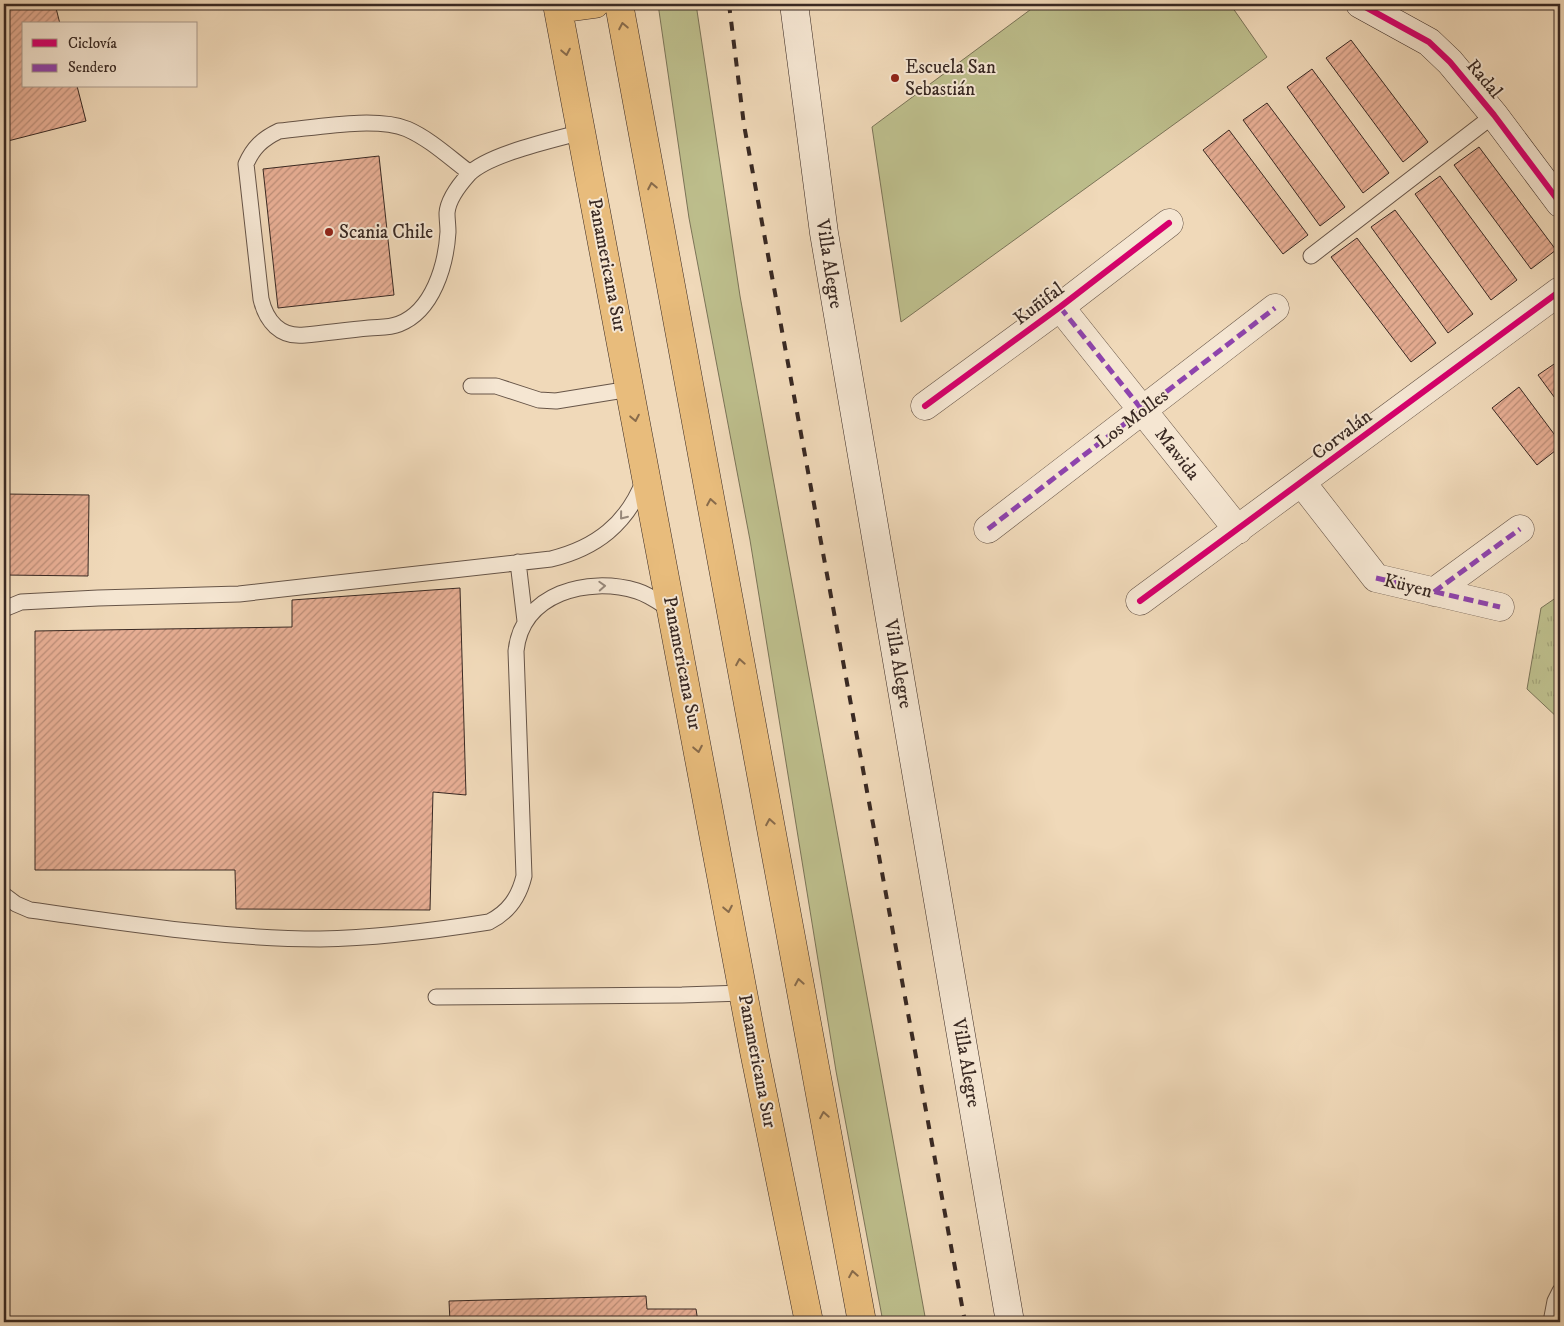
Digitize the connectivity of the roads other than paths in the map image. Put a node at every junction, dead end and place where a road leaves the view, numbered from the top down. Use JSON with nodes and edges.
{"nodes":[{"id":1,"x":595,"y":4,"type":"edge"},
{"id":2,"x":618,"y":4,"type":"edge"},
{"id":3,"x":794,"y":4,"type":"edge"},
{"id":4,"x":1360,"y":4,"type":"edge"},
{"id":5,"x":558,"y":6,"type":"edge"},
{"id":6,"x":1494,"y":115,"type":"junction"},
{"id":7,"x":582,"y":132,"type":"junction"},
{"id":8,"x":470,"y":173,"type":"junction"},
{"id":9,"x":1560,"y":203,"type":"edge"},
{"id":10,"x":1169,"y":223,"type":"dead end"},
{"id":11,"x":1311,"y":256,"type":"dead end"},
{"id":12,"x":1560,"y":291,"type":"edge"},
{"id":13,"x":1060,"y":307,"type":"junction"},
{"id":14,"x":1275,"y":308,"type":"dead end"},
{"id":15,"x":471,"y":386,"type":"dead end"},
{"id":16,"x":630,"y":389,"type":"junction"},
{"id":17,"x":925,"y":406,"type":"dead end"},
{"id":18,"x":1143,"y":411,"type":"junction"},
{"id":19,"x":646,"y":474,"type":"junction"},
{"id":20,"x":1302,"y":483,"type":"junction"},
{"id":21,"x":988,"y":529,"type":"dead end"},
{"id":22,"x":1520,"y":529,"type":"dead end"},
{"id":23,"x":1238,"y":530,"type":"junction"},
{"id":24,"x":518,"y":562,"type":"junction"},
{"id":25,"x":1434,"y":592,"type":"junction"},
{"id":26,"x":1140,"y":601,"type":"dead end"},
{"id":27,"x":1500,"y":608,"type":"dead end"},
{"id":28,"x":4,"y":609,"type":"edge"},
{"id":29,"x":672,"y":611,"type":"junction"},
{"id":30,"x":525,"y":621,"type":"junction"},
{"id":31,"x":4,"y":895,"type":"edge"},
{"id":32,"x":743,"y":993,"type":"junction"},
{"id":33,"x":436,"y":997,"type":"dead end"},
{"id":34,"x":1560,"y":1291,"type":"edge"},
{"id":35,"x":809,"y":1322,"type":"edge"},
{"id":36,"x":862,"y":1322,"type":"edge"},
{"id":37,"x":1010,"y":1322,"type":"edge"},
{"id":38,"x":1551,"y":1322,"type":"edge"}],
"edges":[{"from":1,"to":5,"type":"main road"},
{"from":36,"to":2,"type":"main road","one_way":true},
{"from":3,"to":37,"type":"street","name":"Villa Alegre"},
{"from":4,"to":6,"type":"street","name":"Radal"},
{"from":5,"to":7,"type":"main road","name":"Panamericana Sur","one_way":true},
{"from":6,"to":9,"type":"street","name":"Radal"},
{"from":6,"to":11,"type":"lane"},
{"from":7,"to":8,"type":"lane"},
{"from":7,"to":16,"type":"main road","name":"Panamericana Sur"},
{"from":8,"to":8,"type":"lane"},
{"from":10,"to":13,"type":"street","name":"Kuñifal"},
{"from":12,"to":20,"type":"street","name":"Corvalán"},
{"from":13,"to":17,"type":"street","name":"Kuñifal"},
{"from":13,"to":18,"type":"street","name":"Mawida"},
{"from":14,"to":18,"type":"street","name":"Los Molles"},
{"from":15,"to":16,"type":"lane"},
{"from":16,"to":19,"type":"main road","name":"Panamericana Sur","one_way":true},
{"from":18,"to":21,"type":"street","name":"Los Molles"},
{"from":18,"to":23,"type":"street","name":"Mawida"},
{"from":19,"to":24,"type":"lane","one_way":true},
{"from":19,"to":29,"type":"main road","name":"Panamericana Sur"},
{"from":20,"to":23,"type":"street","name":"Corvalán"},
{"from":20,"to":25,"type":"street","name":"Küyen"},
{"from":22,"to":25,"type":"street"},
{"from":23,"to":26,"type":"street","name":"Corvalán"},
{"from":24,"to":28,"type":"lane"},
{"from":24,"to":30,"type":"lane"},
{"from":25,"to":27,"type":"street","name":"Küyen"},
{"from":30,"to":29,"type":"lane","one_way":true},
{"from":29,"to":32,"type":"main road","name":"Panamericana Sur","one_way":true},
{"from":30,"to":31,"type":"lane"},
{"from":32,"to":33,"type":"lane"},
{"from":32,"to":35,"type":"main road","name":"Panamericana Sur"},
{"from":34,"to":38,"type":"lane"}]}
